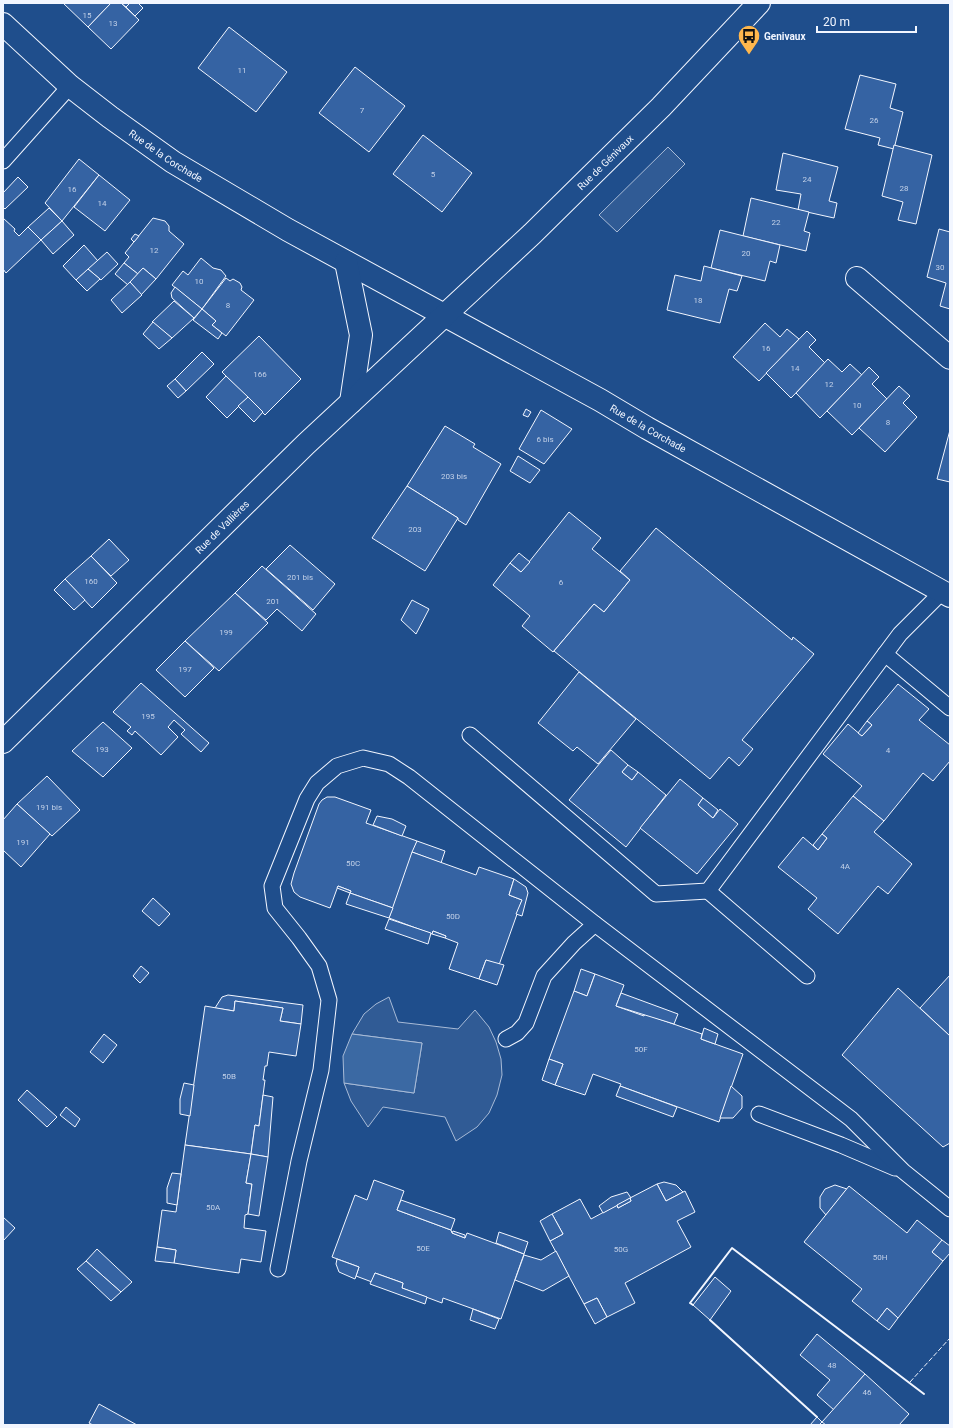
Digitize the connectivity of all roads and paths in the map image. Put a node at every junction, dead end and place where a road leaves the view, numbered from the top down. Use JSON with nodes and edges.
{"nodes":[{"id":1,"x":759,"y":3,"type":"edge"},
{"id":2,"x":3,"y":24,"type":"edge"},
{"id":3,"x":70,"y":86,"type":"junction"},
{"id":4,"x":3,"y":161,"type":"edge"},
{"id":5,"x":346,"y":262,"type":"junction"},
{"id":6,"x":857,"y":278,"type":"dead end"},
{"id":7,"x":445,"y":315,"type":"junction"},
{"id":8,"x":950,"y":358,"type":"edge"},
{"id":9,"x":351,"y":402,"type":"junction"},
{"id":10,"x":946,"y":594,"type":"edge"},
{"id":11,"x":885,"y":654,"type":"junction"},
{"id":12,"x":950,"y":708,"type":"edge"},
{"id":13,"x":470,"y":735,"type":"dead end"},
{"id":14,"x":3,"y":742,"type":"edge"},
{"id":15,"x":708,"y":891,"type":"junction"},
{"id":16,"x":595,"y":924,"type":"junction"},
{"id":17,"x":807,"y":976,"type":"dead end"},
{"id":18,"x":506,"y":1039,"type":"dead end"},
{"id":19,"x":759,"y":1114,"type":"dead end"},
{"id":20,"x":903,"y":1171,"type":"junction"},
{"id":21,"x":950,"y":1209,"type":"edge"},
{"id":22,"x":278,"y":1269,"type":"dead end"}],
"edges":[{"from":1,"to":7,"type":"main road","name":"Rue de Génivaux"},
{"from":2,"to":3,"type":"main road","name":"Rue de la Corchade"},
{"from":3,"to":4,"type":"lane"},
{"from":3,"to":5,"type":"main road","name":"Rue de la Corchade"},
{"from":5,"to":7,"type":"main road","name":"Rue de la Corchade"},
{"from":5,"to":9,"type":"main road"},
{"from":6,"to":8,"type":"main road"},
{"from":7,"to":9,"type":"main road","name":"Rue de Vallières"},
{"from":7,"to":10,"type":"main road","name":"Rue de la Corchade"},
{"from":9,"to":14,"type":"main road","name":"Rue de Vallières"},
{"from":10,"to":11,"type":"lane"},
{"from":11,"to":12,"type":"lane"},
{"from":11,"to":15,"type":"lane"},
{"from":13,"to":15,"type":"lane"},
{"from":15,"to":17,"type":"lane"},
{"from":16,"to":18,"type":"lane"},
{"from":16,"to":20,"type":"lane"},
{"from":16,"to":22,"type":"lane"},
{"from":19,"to":20,"type":"lane"},
{"from":20,"to":21,"type":"lane"}]}
